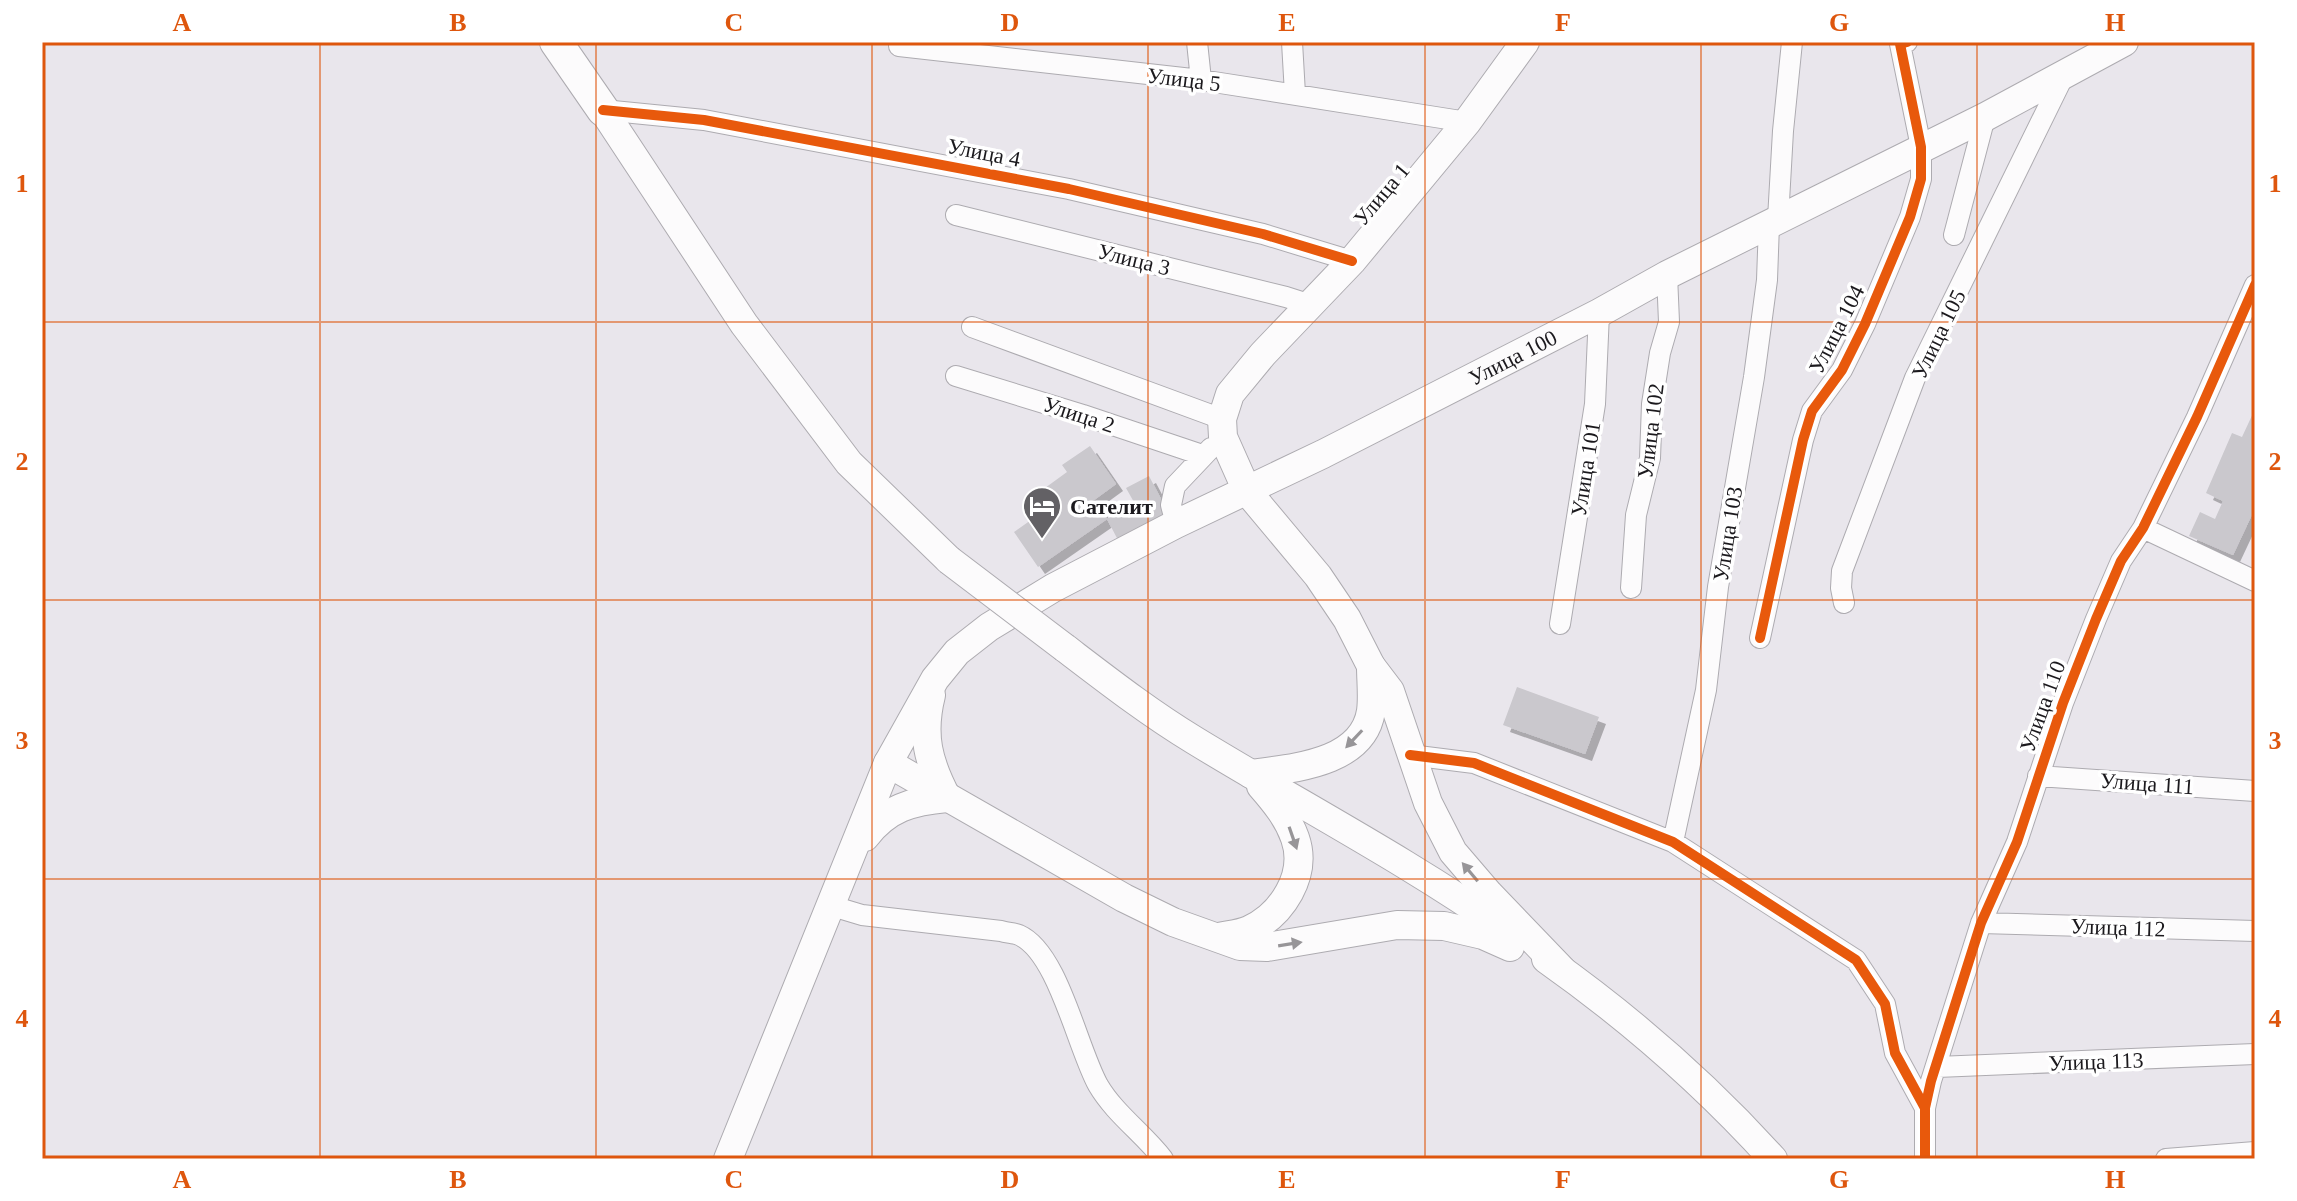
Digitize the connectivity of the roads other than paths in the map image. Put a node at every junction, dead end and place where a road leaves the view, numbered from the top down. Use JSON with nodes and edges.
{"nodes":[{"id":1,"x":556,"y":42,"type":"edge"},
{"id":2,"x":568,"y":42,"type":"edge"},
{"id":3,"x":1197,"y":42,"type":"edge"},
{"id":4,"x":1292,"y":42,"type":"edge"},
{"id":5,"x":1525,"y":42,"type":"edge"},
{"id":6,"x":1792,"y":42,"type":"edge"},
{"id":7,"x":1907,"y":42,"type":"edge"},
{"id":8,"x":2124,"y":42,"type":"edge"},
{"id":9,"x":899,"y":46,"type":"dead end"},
{"id":10,"x":2064,"y":75,"type":"junction"},
{"id":11,"x":1201,"y":80,"type":"junction"},
{"id":12,"x":1295,"y":94,"type":"junction"},
{"id":13,"x":603,"y":110,"type":"junction"},
{"id":14,"x":1985,"y":117,"type":"junction"},
{"id":15,"x":1467,"y":122,"type":"junction"},
{"id":16,"x":1921,"y":147,"type":"junction"},
{"id":17,"x":956,"y":215,"type":"dead end"},
{"id":18,"x":1773,"y":222,"type":"junction"},
{"id":19,"x":1954,"y":235,"type":"dead end"},
{"id":20,"x":1352,"y":261,"type":"junction"},
{"id":21,"x":1667,"y":275,"type":"junction"},
{"id":22,"x":2255,"y":285,"type":"edge"},
{"id":23,"x":1311,"y":305,"type":"junction"},
{"id":24,"x":1599,"y":313,"type":"junction"},
{"id":25,"x":972,"y":327,"type":"dead end"},
{"id":26,"x":956,"y":376,"type":"dead end"},
{"id":27,"x":1216,"y":437,"type":"junction"},
{"id":28,"x":1247,"y":491,"type":"junction"},
{"id":29,"x":1176,"y":524,"type":"junction"},
{"id":30,"x":2143,"y":528,"type":"junction"},
{"id":31,"x":2255,"y":581,"type":"edge"},
{"id":32,"x":1631,"y":588,"type":"dead end"},
{"id":33,"x":1844,"y":603,"type":"dead end"},
{"id":34,"x":1560,"y":624,"type":"dead end"},
{"id":35,"x":1760,"y":638,"type":"dead end"},
{"id":36,"x":1371,"y":666,"type":"junction"},
{"id":37,"x":935,"y":679,"type":"junction"},
{"id":38,"x":1410,"y":755,"type":"junction"},
{"id":39,"x":888,"y":763,"type":"junction"},
{"id":40,"x":1251,"y":774,"type":"junction"},
{"id":41,"x":2038,"y":776,"type":"junction"},
{"id":42,"x":2255,"y":791,"type":"edge"},
{"id":43,"x":947,"y":798,"type":"junction"},
{"id":44,"x":1673,"y":842,"type":"junction"},
{"id":45,"x":854,"y":850,"type":"junction"},
{"id":46,"x":832,"y":906,"type":"junction"},
{"id":47,"x":1981,"y":923,"type":"junction"},
{"id":48,"x":2255,"y":931,"type":"edge"},
{"id":49,"x":1214,"y":937,"type":"junction"},
{"id":50,"x":1562,"y":970,"type":"junction"},
{"id":51,"x":2255,"y":1054,"type":"edge"},
{"id":52,"x":1937,"y":1067,"type":"junction"},
{"id":53,"x":1925,"y":1108,"type":"junction"},
{"id":54,"x":2255,"y":1152,"type":"edge"},
{"id":55,"x":728,"y":1159,"type":"edge"},
{"id":56,"x":1163,"y":1159,"type":"edge"},
{"id":57,"x":1773,"y":1159,"type":"edge"},
{"id":58,"x":1925,"y":1159,"type":"edge"},
{"id":59,"x":2166,"y":1159,"type":"edge"}],
"edges":[{"from":1,"to":13,"type":"main road"},
{"from":2,"to":13,"type":"main road"},
{"from":3,"to":11,"type":"street"},
{"from":4,"to":12,"type":"street"},
{"from":5,"to":15,"type":"main road","name":"Улица 1"},
{"from":6,"to":18,"type":"street"},
{"from":7,"to":16,"type":"street","name":"Улица 104"},
{"from":8,"to":10,"type":"main road","name":"Улица 100"},
{"from":9,"to":11,"type":"street","name":"Улица 5"},
{"from":10,"to":14,"type":"main road","name":"Улица 100"},
{"from":10,"to":33,"type":"street","name":"Улица 105"},
{"from":11,"to":12,"type":"street","name":"Улица 5"},
{"from":12,"to":15,"type":"street","name":"Улица 5"},
{"from":13,"to":20,"type":"street","name":"Улица 4"},
{"from":13,"to":40,"type":"main road","bridge":true},
{"from":14,"to":16,"type":"main road","name":"Улица 100"},
{"from":14,"to":19,"type":"street"},
{"from":15,"to":20,"type":"main road","name":"Улица 1"},
{"from":16,"to":18,"type":"main road","name":"Улица 100"},
{"from":16,"to":35,"type":"street","name":"Улица 104"},
{"from":17,"to":23,"type":"street","name":"Улица 3"},
{"from":18,"to":21,"type":"main road","name":"Улица 100"},
{"from":18,"to":44,"type":"street","name":"Улица 103"},
{"from":20,"to":23,"type":"main road","name":"Улица 1"},
{"from":21,"to":24,"type":"main road","name":"Улица 100"},
{"from":21,"to":32,"type":"street","name":"Улица 102"},
{"from":22,"to":30,"type":"street","name":"Улица 110"},
{"from":23,"to":27,"type":"main road","name":"Улица 1"},
{"from":24,"to":28,"type":"main road","name":"Улица 100"},
{"from":24,"to":34,"type":"street","name":"Улица 101"},
{"from":25,"to":27,"type":"street"},
{"from":26,"to":27,"type":"street","name":"Улица 2"},
{"from":27,"to":28,"type":"main road"},
{"from":27,"to":29,"type":"street"},
{"from":28,"to":29,"type":"main road","name":"Улица 100"},
{"from":28,"to":36,"type":"main road"},
{"from":29,"to":37,"type":"main road","name":"Улица 100"},
{"from":30,"to":31,"type":"street"},
{"from":30,"to":41,"type":"street","name":"Улица 110"},
{"from":36,"to":38,"type":"main road"},
{"from":36,"to":40,"type":"main road","one_way":true},
{"from":37,"to":39,"type":"main road","name":"Улица 100"},
{"from":37,"to":43,"type":"main road"},
{"from":38,"to":44,"type":"street"},
{"from":50,"to":38,"type":"main road","one_way":true},
{"from":39,"to":43,"type":"main road"},
{"from":39,"to":45,"type":"main road","name":"Улица 100"},
{"from":40,"to":49,"type":"main road","one_way":true},
{"from":40,"to":50,"type":"main road"},
{"from":41,"to":42,"type":"street","name":"Улица 111"},
{"from":41,"to":47,"type":"street","name":"Улица 110"},
{"from":43,"to":45,"type":"main road"},
{"from":43,"to":49,"type":"main road"},
{"from":44,"to":53,"type":"street"},
{"from":45,"to":46,"type":"main road","name":"Улица 100"},
{"from":46,"to":55,"type":"main road","name":"Улица 100"},
{"from":46,"to":56,"type":"street"},
{"from":47,"to":48,"type":"street","name":"Улица 112"},
{"from":47,"to":52,"type":"street","name":"Улица 110"},
{"from":49,"to":50,"type":"main road","one_way":true},
{"from":50,"to":57,"type":"main road"},
{"from":51,"to":52,"type":"street","name":"Улица 113"},
{"from":52,"to":53,"type":"street","name":"Улица 110"},
{"from":53,"to":58,"type":"street","name":"Улица 110"},
{"from":54,"to":59,"type":"street"}]}
